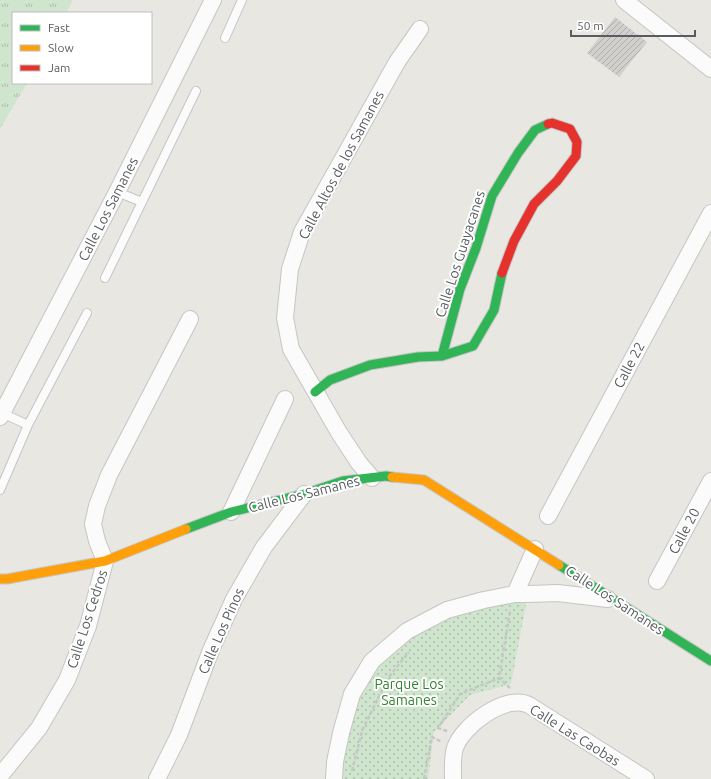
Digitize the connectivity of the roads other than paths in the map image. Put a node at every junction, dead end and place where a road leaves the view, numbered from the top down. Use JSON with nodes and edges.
{"nodes":[{"id":1,"x":213,"y":0,"type":"edge"},
{"id":2,"x":242,"y":0,"type":"edge"},
{"id":3,"x":626,"y":1,"type":"edge"},
{"id":4,"x":420,"y":29,"type":"dead end"},
{"id":5,"x":225,"y":38,"type":"dead end"},
{"id":6,"x":711,"y":69,"type":"edge"},
{"id":7,"x":196,"y":91,"type":"dead end"},
{"id":8,"x":117,"y":192,"type":"junction"},
{"id":9,"x":142,"y":202,"type":"junction"},
{"id":10,"x":711,"y":213,"type":"edge"},
{"id":11,"x":105,"y":278,"type":"dead end"},
{"id":12,"x":87,"y":313,"type":"dead end"},
{"id":13,"x":190,"y":319,"type":"dead end"},
{"id":14,"x":442,"y":356,"type":"junction"},
{"id":15,"x":315,"y":392,"type":"junction"},
{"id":16,"x":285,"y":398,"type":"dead end"},
{"id":17,"x":1,"y":415,"type":"edge"},
{"id":18,"x":28,"y":425,"type":"junction"},
{"id":19,"x":372,"y":478,"type":"junction"},
{"id":20,"x":711,"y":481,"type":"edge"},
{"id":21,"x":0,"y":490,"type":"edge"},
{"id":22,"x":304,"y":494,"type":"junction"},
{"id":23,"x":231,"y":512,"type":"junction"},
{"id":24,"x":548,"y":516,"type":"dead end"},
{"id":25,"x":535,"y":549,"type":"junction"},
{"id":26,"x":105,"y":561,"type":"junction"},
{"id":27,"x":0,"y":578,"type":"edge"},
{"id":28,"x":657,"y":581,"type":"dead end"},
{"id":29,"x":515,"y":594,"type":"junction"},
{"id":30,"x":613,"y":599,"type":"junction"},
{"id":31,"x":711,"y":661,"type":"edge"},
{"id":32,"x":0,"y":776,"type":"edge"},
{"id":33,"x":157,"y":779,"type":"edge"},
{"id":34,"x":334,"y":779,"type":"edge"},
{"id":35,"x":452,"y":779,"type":"edge"},
{"id":36,"x":646,"y":779,"type":"edge"}],
"edges":[{"from":1,"to":8,"type":"street","name":"Calle Los Samanes"},
{"from":2,"to":5,"type":"lane"},
{"from":3,"to":6,"type":"street"},
{"from":4,"to":15,"type":"street","name":"Calle Altos de los Samanes"},
{"from":7,"to":9,"type":"lane"},
{"from":8,"to":9,"type":"lane"},
{"from":8,"to":17,"type":"street","name":"Calle Los Samanes"},
{"from":9,"to":11,"type":"lane"},
{"from":10,"to":24,"type":"street","name":"Calle 22"},
{"from":12,"to":18,"type":"lane"},
{"from":13,"to":26,"type":"street"},
{"from":14,"to":14,"type":"street","name":"Calle Los Guayacanes"},
{"from":14,"to":15,"type":"street","name":"Calle Los Guayacanes"},
{"from":15,"to":19,"type":"street","name":"Calle Altos de los Samanes"},
{"from":16,"to":23,"type":"street"},
{"from":17,"to":18,"type":"lane"},
{"from":18,"to":21,"type":"lane"},
{"from":19,"to":22,"type":"street","name":"Calle Los Samanes"},
{"from":19,"to":25,"type":"street","name":"Calle Los Samanes"},
{"from":20,"to":28,"type":"street","name":"Calle 20"},
{"from":22,"to":23,"type":"street","name":"Calle Los Samanes"},
{"from":22,"to":33,"type":"street","name":"Calle Los Pinos"},
{"from":23,"to":26,"type":"street","name":"Calle Los Samanes"},
{"from":25,"to":29,"type":"street"},
{"from":25,"to":30,"type":"street","name":"Calle Los Samanes"},
{"from":26,"to":27,"type":"street","name":"Calle Los Samanes"},
{"from":26,"to":32,"type":"street","name":"Calle Los Cedros"},
{"from":29,"to":30,"type":"street"},
{"from":29,"to":34,"type":"street"},
{"from":30,"to":31,"type":"street","name":"Calle Los Samanes"},
{"from":35,"to":36,"type":"street","name":"Calle Las Caobas"}]}
